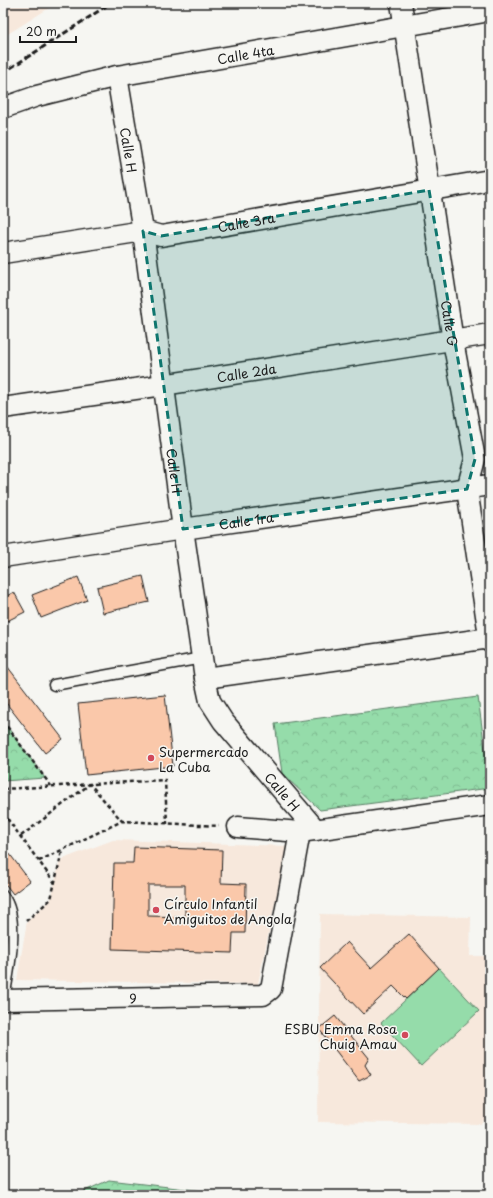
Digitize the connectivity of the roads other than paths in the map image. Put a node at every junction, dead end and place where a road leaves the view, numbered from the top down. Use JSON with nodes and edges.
{"nodes":[{"id":1,"x":401,"y":3,"type":"edge"},
{"id":2,"x":490,"y":11,"type":"edge"},
{"id":3,"x":404,"y":27,"type":"junction"},
{"id":4,"x":117,"y":76,"type":"junction"},
{"id":5,"x":3,"y":108,"type":"edge"},
{"id":6,"x":490,"y":180,"type":"edge"},
{"id":7,"x":429,"y":190,"type":"junction"},
{"id":8,"x":144,"y":231,"type":"junction"},
{"id":9,"x":3,"y":253,"type":"edge"},
{"id":10,"x":490,"y":334,"type":"edge"},
{"id":11,"x":453,"y":341,"type":"junction"},
{"id":12,"x":163,"y":386,"type":"junction"},
{"id":13,"x":3,"y":408,"type":"edge"},
{"id":14,"x":490,"y":485,"type":"edge"},
{"id":15,"x":467,"y":489,"type":"junction"},
{"id":16,"x":183,"y":529,"type":"junction"},
{"id":17,"x":3,"y":557,"type":"edge"},
{"id":18,"x":490,"y":639,"type":"edge"},
{"id":19,"x":202,"y":658,"type":"junction"},
{"id":20,"x":205,"y":678,"type":"junction"},
{"id":21,"x":54,"y":685,"type":"dead end"},
{"id":22,"x":490,"y":805,"type":"edge"},
{"id":23,"x":238,"y":827,"type":"road end"},
{"id":24,"x":308,"y":831,"type":"junction"},
{"id":25,"x":3,"y":896,"type":"edge"},
{"id":26,"x":3,"y":1000,"type":"edge"}],
"edges":[{"from":1,"to":3,"type":"street","name":"Calle G"},
{"from":2,"to":3,"type":"street","name":"Calle 4ta"},
{"from":3,"to":4,"type":"street","name":"Calle 4ta"},
{"from":3,"to":7,"type":"street","name":"Calle G"},
{"from":4,"to":5,"type":"street","name":"Calle 4ta"},
{"from":4,"to":8,"type":"street","name":"Calle H"},
{"from":6,"to":7,"type":"street","name":"Calle 3ra"},
{"from":7,"to":8,"type":"street","name":"Calle 3ra"},
{"from":7,"to":11,"type":"street","name":"Calle G"},
{"from":8,"to":9,"type":"street","name":"Calle 3ra"},
{"from":8,"to":12,"type":"street","name":"Calle H"},
{"from":10,"to":11,"type":"street","name":"Calle 2da"},
{"from":11,"to":12,"type":"street","name":"Calle 2da"},
{"from":11,"to":15,"type":"street","name":"Calle G"},
{"from":12,"to":13,"type":"street","name":"Calle 2da"},
{"from":12,"to":16,"type":"street","name":"Calle H"},
{"from":14,"to":15,"type":"street","name":"Calle 1ra"},
{"from":15,"to":16,"type":"street","name":"Calle 1ra"},
{"from":15,"to":18,"type":"street","name":"Calle G"},
{"from":16,"to":17,"type":"street","name":"Calle 1ra"},
{"from":16,"to":19,"type":"street","name":"Calle H"},
{"from":18,"to":20,"type":"street"},
{"from":19,"to":20,"type":"street","name":"Calle H"},
{"from":19,"to":21,"type":"lane"},
{"from":20,"to":24,"type":"street","name":"Calle H"},
{"from":22,"to":24,"type":"street"},
{"from":23,"to":24,"type":"street"},
{"from":24,"to":26,"type":"street","name":"9"},
{"from":25,"to":26,"type":"lane"}]}
